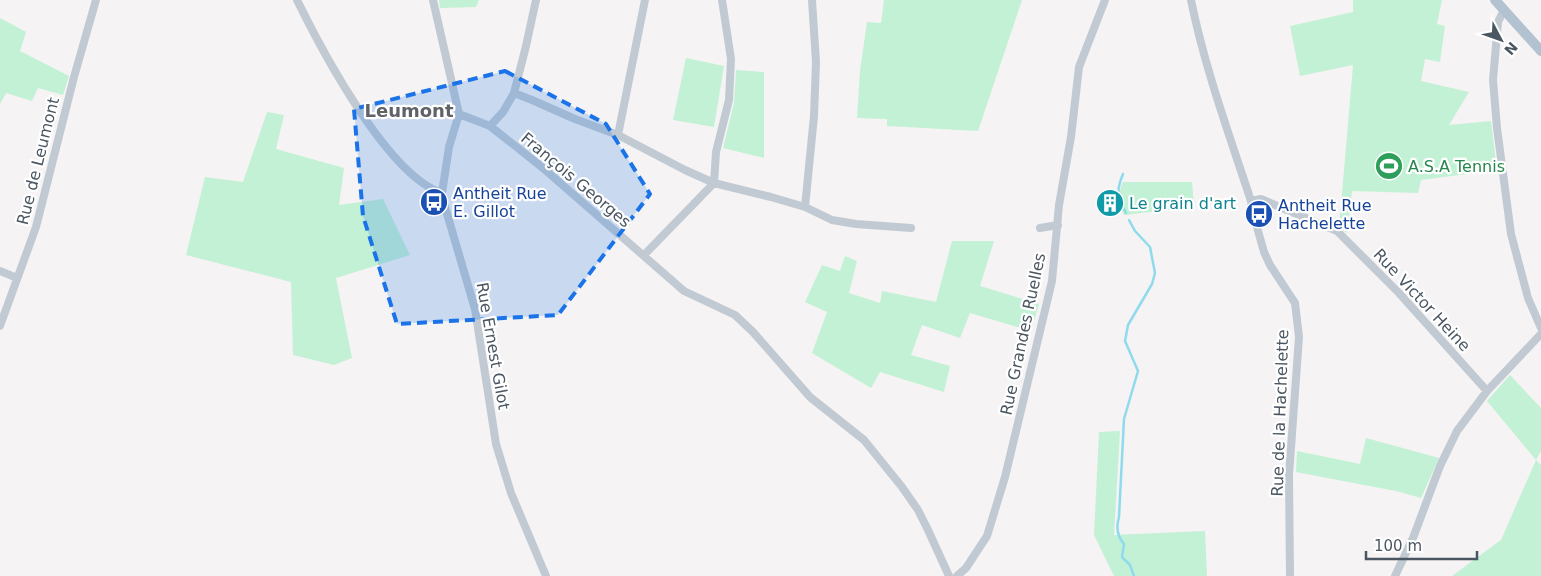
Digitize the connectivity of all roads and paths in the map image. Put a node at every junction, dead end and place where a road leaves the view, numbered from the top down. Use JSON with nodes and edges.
{"nodes":[{"id":1,"x":96,"y":0,"type":"edge"},
{"id":2,"x":297,"y":0,"type":"edge"},
{"id":3,"x":433,"y":0,"type":"edge"},
{"id":4,"x":536,"y":0,"type":"edge"},
{"id":5,"x":645,"y":0,"type":"edge"},
{"id":6,"x":722,"y":0,"type":"edge"},
{"id":7,"x":812,"y":0,"type":"edge"},
{"id":8,"x":1105,"y":0,"type":"edge"},
{"id":9,"x":1191,"y":0,"type":"edge"},
{"id":10,"x":1496,"y":0,"type":"edge"},
{"id":11,"x":1504,"y":10,"type":"junction"},
{"id":12,"x":1541,"y":52,"type":"edge"},
{"id":13,"x":514,"y":94,"type":"junction"},
{"id":14,"x":459,"y":114,"type":"junction"},
{"id":15,"x":490,"y":126,"type":"junction"},
{"id":16,"x":618,"y":135,"type":"junction"},
{"id":17,"x":714,"y":183,"type":"junction"},
{"id":18,"x":442,"y":193,"type":"junction"},
{"id":19,"x":1251,"y":201,"type":"junction"},
{"id":20,"x":805,"y":208,"type":"junction"},
{"id":21,"x":1058,"y":225,"type":"junction"},
{"id":22,"x":911,"y":228,"type":"dead end"},
{"id":23,"x":1040,"y":228,"type":"dead end"},
{"id":24,"x":644,"y":255,"type":"junction"},
{"id":25,"x":0,"y":271,"type":"edge"},
{"id":26,"x":18,"y":278,"type":"junction"},
{"id":27,"x":0,"y":326,"type":"edge"},
{"id":28,"x":1541,"y":328,"type":"edge"},
{"id":29,"x":1541,"y":334,"type":"edge"},
{"id":30,"x":1487,"y":391,"type":"junction"},
{"id":31,"x":546,"y":576,"type":"edge"},
{"id":32,"x":949,"y":576,"type":"edge"},
{"id":33,"x":957,"y":576,"type":"edge"},
{"id":34,"x":1290,"y":576,"type":"edge"},
{"id":35,"x":1395,"y":576,"type":"edge"}],
"edges":[{"from":1,"to":26,"type":"street","name":"Rue de Leumont"},
{"from":2,"to":18,"type":"street"},
{"from":3,"to":14,"type":"street","name":"Rue Ernest Gilot"},
{"from":4,"to":13,"type":"street"},
{"from":5,"to":16,"type":"street"},
{"from":6,"to":17,"type":"street"},
{"from":7,"to":20,"type":"street"},
{"from":8,"to":21,"type":"street","name":"Rue Grandes Ruelles"},
{"from":9,"to":19,"type":"street","name":"Rue de la Hachelette"},
{"from":10,"to":11,"type":"main road"},
{"from":11,"to":12,"type":"main road"},
{"from":11,"to":28,"type":"street"},
{"from":13,"to":15,"type":"street"},
{"from":13,"to":16,"type":"street"},
{"from":14,"to":15,"type":"street","name":"François Georges"},
{"from":14,"to":18,"type":"street","name":"Rue Ernest Gilot"},
{"from":15,"to":24,"type":"street","name":"François Georges"},
{"from":16,"to":17,"type":"street"},
{"from":17,"to":20,"type":"street"},
{"from":17,"to":24,"type":"street"},
{"from":18,"to":31,"type":"street","name":"Rue Ernest Gilot"},
{"from":19,"to":30,"type":"street","name":"Rue Victor Heine"},
{"from":19,"to":34,"type":"street","name":"Rue de la Hachelette"},
{"from":20,"to":22,"type":"street"},
{"from":21,"to":23,"type":"street"},
{"from":21,"to":33,"type":"street","name":"Rue Grandes Ruelles"},
{"from":24,"to":32,"type":"street","name":"François Georges"},
{"from":25,"to":26,"type":"street"},
{"from":26,"to":27,"type":"street","name":"Rue de Leumont"},
{"from":29,"to":30,"type":"street"},
{"from":30,"to":35,"type":"street"}]}
